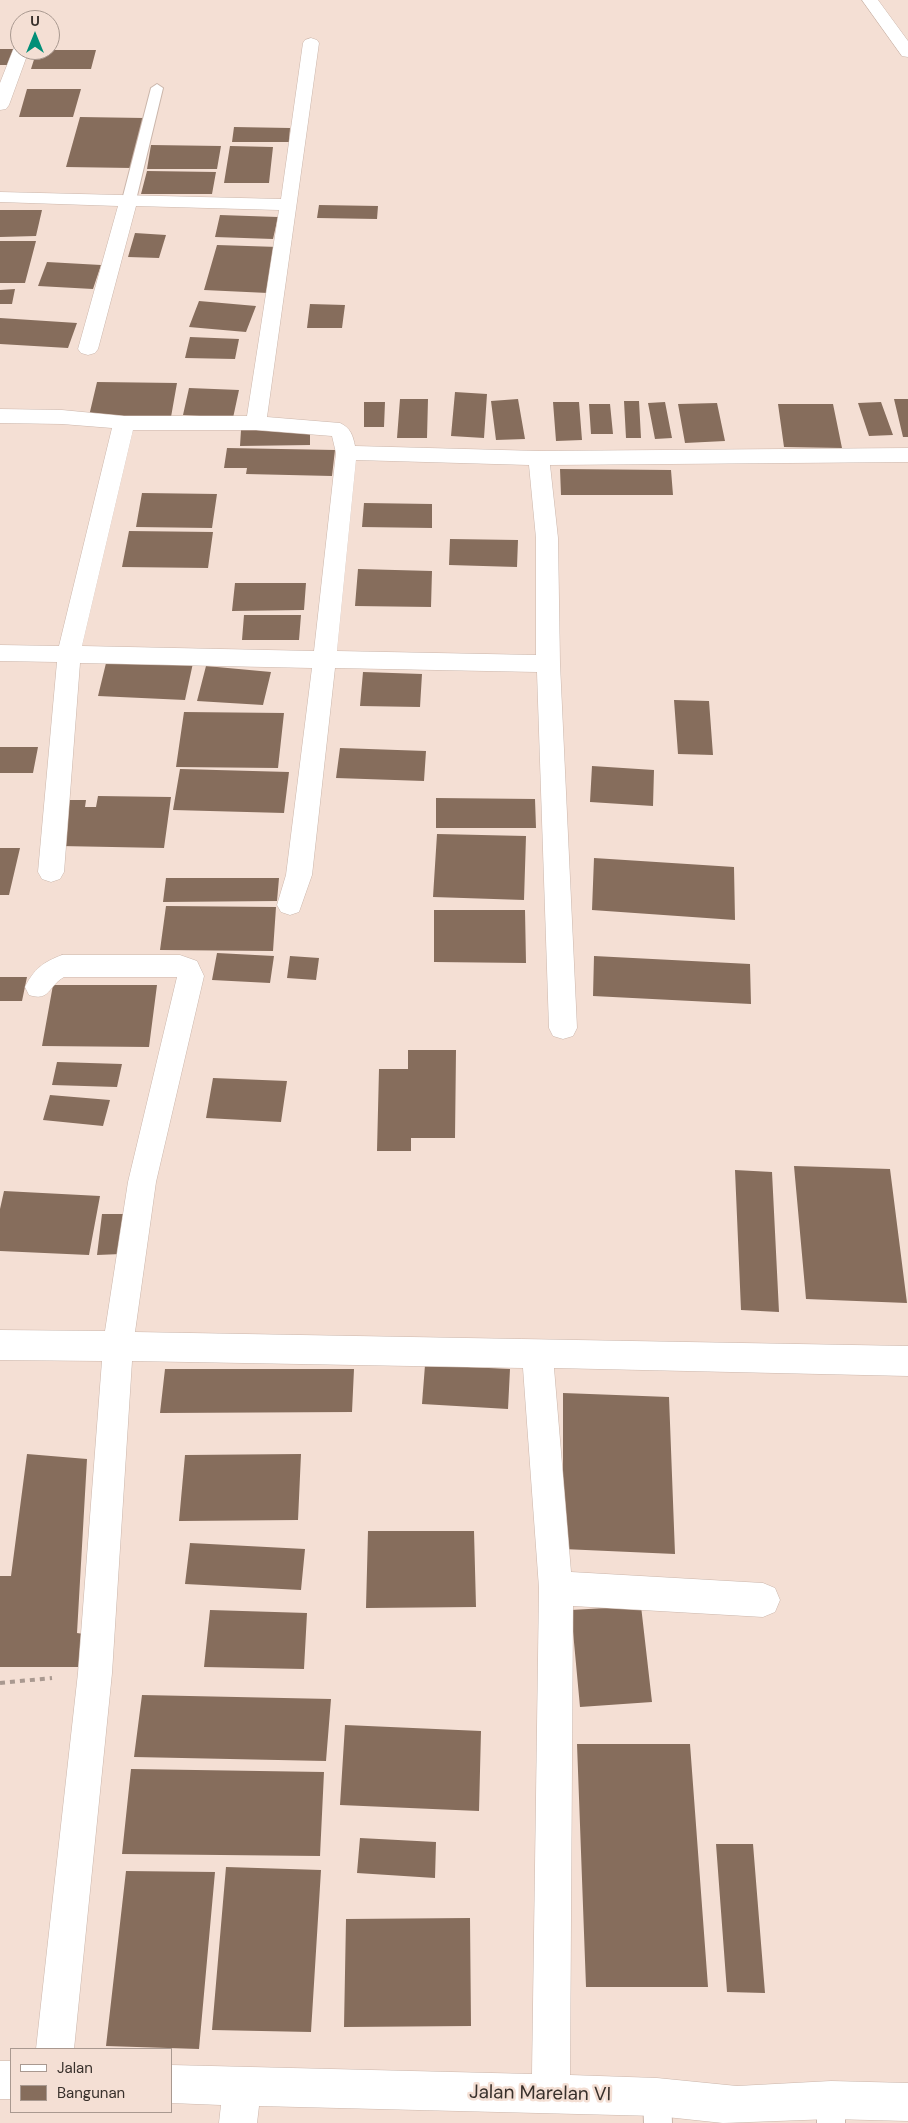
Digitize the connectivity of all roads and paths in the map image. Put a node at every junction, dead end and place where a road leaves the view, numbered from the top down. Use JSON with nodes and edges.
{"nodes":[{"id":1,"x":870,"y":0,"type":"edge"},
{"id":2,"x":311,"y":43,"type":"dead end"},
{"id":3,"x":908,"y":52,"type":"edge"},
{"id":4,"x":17,"y":60,"type":"edge"},
{"id":5,"x":157,"y":88,"type":"dead end"},
{"id":6,"x":0,"y":105,"type":"edge"},
{"id":7,"x":0,"y":196,"type":"edge"},
{"id":8,"x":129,"y":200,"type":"junction"},
{"id":9,"x":289,"y":205,"type":"junction"},
{"id":10,"x":88,"y":349,"type":"dead end"},
{"id":11,"x":0,"y":416,"type":"edge"},
{"id":12,"x":124,"y":423,"type":"junction"},
{"id":13,"x":256,"y":423,"type":"junction"},
{"id":14,"x":346,"y":453,"type":"junction"},
{"id":15,"x":908,"y":455,"type":"edge"},
{"id":16,"x":539,"y":458,"type":"junction"},
{"id":17,"x":0,"y":653,"type":"edge"},
{"id":18,"x":69,"y":653,"type":"junction"},
{"id":19,"x":324,"y":660,"type":"junction"},
{"id":20,"x":548,"y":664,"type":"junction"},
{"id":21,"x":51,"y":872,"type":"dead end"},
{"id":22,"x":290,"y":905,"type":"dead end"},
{"id":23,"x":38,"y":987,"type":"dead end"},
{"id":24,"x":563,"y":1028,"type":"dead end"},
{"id":25,"x":0,"y":1344,"type":"edge"},
{"id":26,"x":118,"y":1344,"type":"junction"},
{"id":27,"x":537,"y":1353,"type":"junction"},
{"id":28,"x":908,"y":1361,"type":"edge"},
{"id":29,"x":556,"y":1588,"type":"junction"},
{"id":30,"x":763,"y":1600,"type":"dead end"},
{"id":31,"x":95,"y":1674,"type":"junction"},
{"id":32,"x":0,"y":1683,"type":"edge"},
{"id":33,"x":54,"y":2048,"type":"edge"},
{"id":34,"x":172,"y":2084,"type":"edge"},
{"id":35,"x":552,"y":2094,"type":"junction"},
{"id":36,"x":908,"y":2102,"type":"edge"},
{"id":37,"x":240,"y":2105,"type":"edge"},
{"id":38,"x":658,"y":2110,"type":"edge"},
{"id":39,"x":831,"y":2111,"type":"edge"}],
"edges":[{"from":1,"to":3,"type":"street"},
{"from":2,"to":9,"type":"street"},
{"from":4,"to":6,"type":"street"},
{"from":5,"to":8,"type":"lane"},
{"from":7,"to":8,"type":"street"},
{"from":8,"to":9,"type":"street"},
{"from":8,"to":10,"type":"street"},
{"from":9,"to":13,"type":"street"},
{"from":11,"to":12,"type":"street"},
{"from":12,"to":13,"type":"street"},
{"from":12,"to":18,"type":"street"},
{"from":13,"to":14,"type":"street"},
{"from":14,"to":16,"type":"street"},
{"from":14,"to":19,"type":"street"},
{"from":15,"to":16,"type":"street"},
{"from":16,"to":20,"type":"street"},
{"from":17,"to":18,"type":"street"},
{"from":18,"to":19,"type":"street"},
{"from":18,"to":21,"type":"street"},
{"from":19,"to":20,"type":"street"},
{"from":19,"to":22,"type":"street"},
{"from":20,"to":24,"type":"street"},
{"from":23,"to":26,"type":"street"},
{"from":25,"to":26,"type":"street"},
{"from":26,"to":27,"type":"street"},
{"from":26,"to":31,"type":"street"},
{"from":27,"to":28,"type":"street"},
{"from":27,"to":29,"type":"street"},
{"from":29,"to":30,"type":"street"},
{"from":29,"to":35,"type":"street"},
{"from":31,"to":32,"type":"path"},
{"from":31,"to":33,"type":"street"},
{"from":34,"to":37,"type":"street","name":"Jalan Marelan VI"},
{"from":35,"to":37,"type":"street","name":"Jalan Marelan VI"},
{"from":35,"to":38,"type":"street","name":"Jalan Marelan VI"},
{"from":36,"to":39,"type":"street","name":"Jalan Marelan VI"},
{"from":38,"to":39,"type":"street","name":"Jalan Marelan VI"}]}
